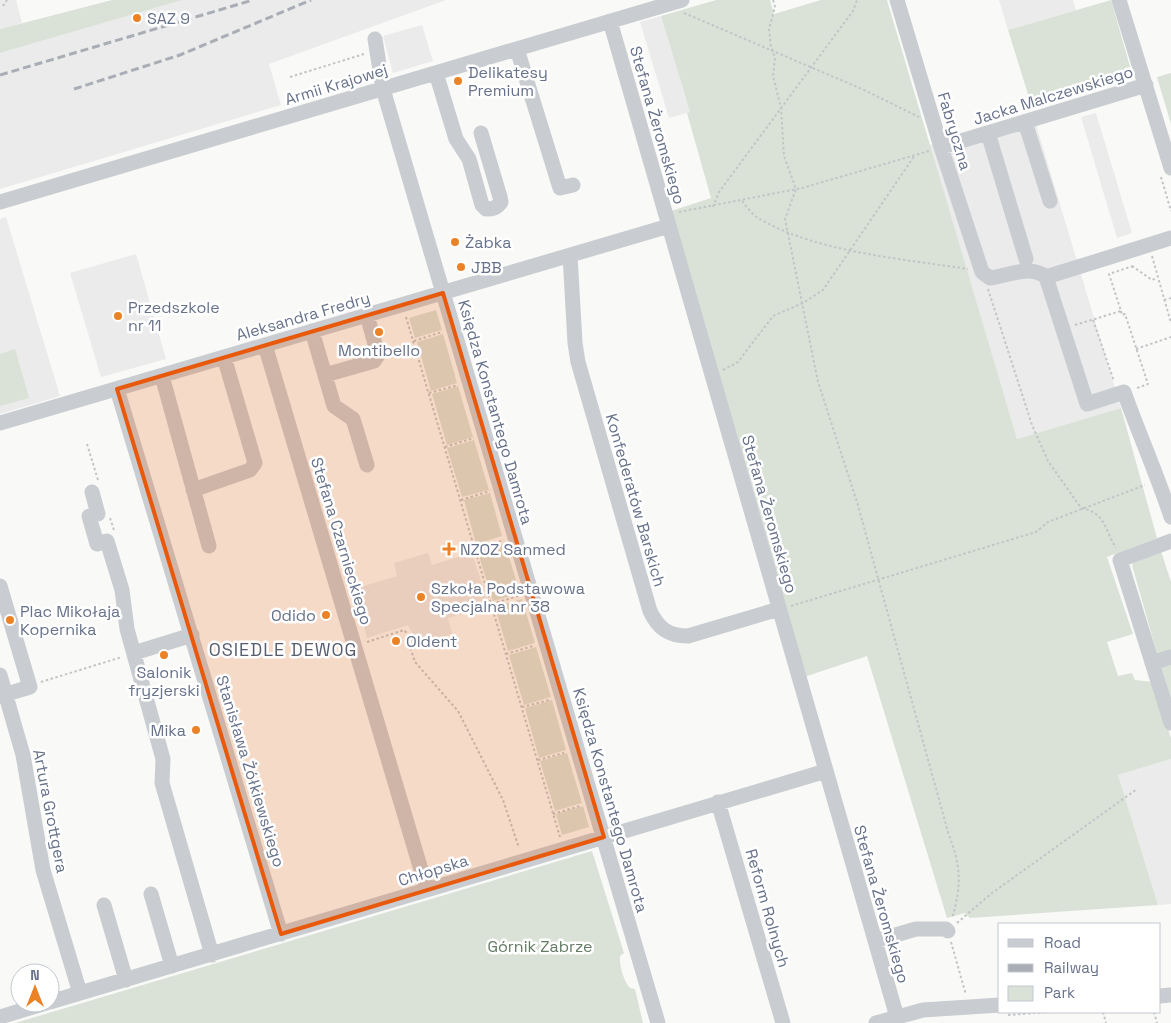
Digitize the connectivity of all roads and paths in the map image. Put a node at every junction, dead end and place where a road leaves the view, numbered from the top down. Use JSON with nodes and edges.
{"nodes":[{"id":1,"x":7,"y":0,"type":"edge"},
{"id":2,"x":682,"y":0,"type":"edge"},
{"id":3,"x":773,"y":0,"type":"edge"},
{"id":4,"x":857,"y":0,"type":"edge"},
{"id":5,"x":897,"y":0,"type":"edge"},
{"id":6,"x":1119,"y":0,"type":"edge"},
{"id":7,"x":665,"y":5,"type":"junction"},
{"id":8,"x":3,"y":6,"type":"dead end"},
{"id":9,"x":610,"y":21,"type":"junction"},
{"id":10,"x":376,"y":45,"type":"joint"},
{"id":11,"x":517,"y":49,"type":"junction"},
{"id":12,"x":773,"y":52,"type":"junction"},
{"id":13,"x":811,"y":68,"type":"junction"},
{"id":14,"x":436,"y":73,"type":"junction"},
{"id":15,"x":290,"y":77,"type":"dead end"},
{"id":16,"x":1146,"y":85,"type":"junction"},
{"id":17,"x":383,"y":89,"type":"junction"},
{"id":18,"x":781,"y":108,"type":"junction"},
{"id":19,"x":1025,"y":122,"type":"junction"},
{"id":20,"x":934,"y":124,"type":"junction"},
{"id":21,"x":481,"y":133,"type":"dead end"},
{"id":22,"x":988,"y":133,"type":"junction"},
{"id":23,"x":941,"y":147,"type":"junction"},
{"id":24,"x":915,"y":155,"type":"junction"},
{"id":25,"x":1171,"y":168,"type":"edge"},
{"id":26,"x":573,"y":185,"type":"dead end"},
{"id":27,"x":796,"y":189,"type":"junction"},
{"id":28,"x":742,"y":201,"type":"junction"},
{"id":29,"x":1050,"y":201,"type":"dead end"},
{"id":30,"x":0,"y":202,"type":"edge"},
{"id":31,"x":714,"y":207,"type":"junction"},
{"id":32,"x":668,"y":221,"type":"junction"},
{"id":33,"x":788,"y":232,"type":"junction"},
{"id":34,"x":1171,"y":238,"type":"edge"},
{"id":35,"x":1153,"y":244,"type":"junction"},
{"id":36,"x":850,"y":250,"type":"junction"},
{"id":37,"x":1128,"y":252,"type":"junction"},
{"id":38,"x":570,"y":255,"type":"junction"},
{"id":39,"x":1026,"y":259,"type":"dead end"},
{"id":40,"x":1133,"y":266,"type":"junction"},
{"id":41,"x":982,"y":272,"type":"junction"},
{"id":42,"x":1046,"y":277,"type":"junction"},
{"id":43,"x":1158,"y":278,"type":"junction"},
{"id":44,"x":443,"y":293,"type":"junction"},
{"id":45,"x":1171,"y":298,"type":"edge"},
{"id":46,"x":1164,"y":300,"type":"junction"},
{"id":47,"x":803,"y":303,"type":"junction"},
{"id":48,"x":1121,"y":311,"type":"junction"},
{"id":49,"x":367,"y":316,"type":"junction"},
{"id":50,"x":406,"y":316,"type":"dead end"},
{"id":51,"x":1093,"y":320,"type":"junction"},
{"id":52,"x":1171,"y":323,"type":"edge"},
{"id":53,"x":1063,"y":329,"type":"junction"},
{"id":54,"x":312,"y":331,"type":"junction"},
{"id":55,"x":444,"y":331,"type":"dead end"},
{"id":56,"x":1171,"y":337,"type":"edge"},
{"id":57,"x":414,"y":340,"type":"junction"},
{"id":58,"x":266,"y":345,"type":"junction"},
{"id":59,"x":1136,"y":349,"type":"junction"},
{"id":60,"x":224,"y":357,"type":"junction"},
{"id":61,"x":325,"y":375,"type":"junction"},
{"id":62,"x":162,"y":376,"type":"junction"},
{"id":63,"x":712,"y":376,"type":"junction"},
{"id":64,"x":460,"y":384,"type":"dead end"},
{"id":65,"x":117,"y":389,"type":"junction"},
{"id":66,"x":429,"y":393,"type":"junction"},
{"id":67,"x":1122,"y":393,"type":"junction"},
{"id":68,"x":0,"y":423,"type":"edge"},
{"id":69,"x":476,"y":438,"type":"dead end"},
{"id":70,"x":445,"y":447,"type":"junction"},
{"id":71,"x":367,"y":465,"type":"dead end"},
{"id":72,"x":1159,"y":480,"type":"junction"},
{"id":73,"x":193,"y":490,"type":"junction"},
{"id":74,"x":492,"y":491,"type":"dead end"},
{"id":75,"x":92,"y":492,"type":"dead end"},
{"id":76,"x":461,"y":500,"type":"junction"},
{"id":77,"x":1081,"y":508,"type":"junction"},
{"id":78,"x":1171,"y":517,"type":"edge"},
{"id":79,"x":514,"y":533,"type":"junction"},
{"id":80,"x":1171,"y":541,"type":"edge"},
{"id":81,"x":209,"y":546,"type":"dead end"},
{"id":82,"x":475,"y":549,"type":"junction"},
{"id":83,"x":1120,"y":560,"type":"junction"},
{"id":84,"x":878,"y":579,"type":"junction"},
{"id":85,"x":0,"y":586,"type":"edge"},
{"id":86,"x":522,"y":595,"type":"dead end"},
{"id":87,"x":492,"y":604,"type":"junction"},
{"id":88,"x":779,"y":609,"type":"junction"},
{"id":89,"x":192,"y":635,"type":"junction"},
{"id":90,"x":355,"y":645,"type":"junction"},
{"id":91,"x":537,"y":645,"type":"dead end"},
{"id":92,"x":134,"y":653,"type":"junction"},
{"id":93,"x":506,"y":654,"type":"junction"},
{"id":94,"x":1171,"y":657,"type":"edge"},
{"id":95,"x":1152,"y":663,"type":"junction"},
{"id":96,"x":0,"y":675,"type":"edge"},
{"id":97,"x":30,"y":687,"type":"junction"},
{"id":98,"x":3,"y":695,"type":"edge"},
{"id":99,"x":553,"y":698,"type":"dead end"},
{"id":100,"x":522,"y":707,"type":"junction"},
{"id":101,"x":1171,"y":722,"type":"edge"},
{"id":102,"x":568,"y":751,"type":"dead end"},
{"id":103,"x":538,"y":760,"type":"junction"},
{"id":104,"x":826,"y":771,"type":"junction"},
{"id":105,"x":1137,"y":789,"type":"dead end"},
{"id":106,"x":718,"y":802,"type":"junction"},
{"id":107,"x":584,"y":804,"type":"dead end"},
{"id":108,"x":553,"y":814,"type":"junction"},
{"id":109,"x":604,"y":837,"type":"junction"},
{"id":110,"x":561,"y":840,"type":"dead end"},
{"id":111,"x":523,"y":862,"type":"junction"},
{"id":112,"x":428,"y":890,"type":"junction"},
{"id":113,"x":151,"y":894,"type":"dead end"},
{"id":114,"x":104,"y":905,"type":"dead end"},
{"id":115,"x":948,"y":931,"type":"junction"},
{"id":116,"x":281,"y":934,"type":"junction"},
{"id":117,"x":875,"y":941,"type":"junction"},
{"id":118,"x":212,"y":955,"type":"junction"},
{"id":119,"x":172,"y":966,"type":"junction"},
{"id":120,"x":126,"y":980,"type":"junction"},
{"id":121,"x":80,"y":993,"type":"junction"},
{"id":122,"x":60,"y":999,"type":"edge"},
{"id":123,"x":998,"y":1005,"type":"edge"},
{"id":124,"x":970,"y":1007,"type":"junction"},
{"id":125,"x":13,"y":1013,"type":"edge"},
{"id":126,"x":0,"y":1017,"type":"edge"},
{"id":127,"x":897,"y":1017,"type":"junction"},
{"id":128,"x":913,"y":1018,"type":"edge"},
{"id":129,"x":658,"y":1023,"type":"edge"},
{"id":130,"x":783,"y":1023,"type":"edge"},
{"id":131,"x":876,"y":1023,"type":"edge"}],
"edges":[{"from":1,"to":8,"type":"path"},
{"from":2,"to":7,"type":"street","name":"Armii Krajowej"},
{"from":3,"to":12,"type":"path"},
{"from":4,"to":13,"type":"path"},
{"from":5,"to":20,"type":"street","name":"Fabryczna"},
{"from":6,"to":16,"type":"street"},
{"from":7,"to":9,"type":"street","name":"Armii Krajowej"},
{"from":7,"to":12,"type":"path"},
{"from":9,"to":11,"type":"street","name":"Armii Krajowej"},
{"from":9,"to":32,"type":"street","name":"Stefana Żeromskiego"},
{"from":10,"to":15,"type":"path"},
{"from":10,"to":17,"type":"street","name":"Księdza Konstantego Damrota"},
{"from":11,"to":14,"type":"street","name":"Armii Krajowej"},
{"from":11,"to":26,"type":"street"},
{"from":12,"to":13,"type":"path"},
{"from":12,"to":18,"type":"path"},
{"from":13,"to":18,"type":"path"},
{"from":13,"to":20,"type":"path"},
{"from":14,"to":17,"type":"street","name":"Armii Krajowej"},
{"from":14,"to":21,"type":"street"},
{"from":16,"to":19,"type":"street","name":"Jacka Malczewskiego"},
{"from":16,"to":25,"type":"street"},
{"from":17,"to":30,"type":"street","name":"Armii Krajowej"},
{"from":17,"to":44,"type":"street","name":"Księdza Konstantego Damrota"},
{"from":18,"to":27,"type":"path"},
{"from":18,"to":31,"type":"path"},
{"from":19,"to":22,"type":"street","name":"Jacka Malczewskiego"},
{"from":19,"to":29,"type":"street"},
{"from":20,"to":23,"type":"street","name":"Fabryczna"},
{"from":22,"to":23,"type":"street","name":"Jacka Malczewskiego"},
{"from":22,"to":39,"type":"street"},
{"from":23,"to":24,"type":"path"},
{"from":23,"to":41,"type":"street","name":"Fabryczna"},
{"from":24,"to":27,"type":"path"},
{"from":24,"to":36,"type":"path"},
{"from":27,"to":28,"type":"path"},
{"from":27,"to":33,"type":"path"},
{"from":28,"to":31,"type":"path"},
{"from":28,"to":33,"type":"path"},
{"from":31,"to":32,"type":"path"},
{"from":32,"to":38,"type":"street","name":"Aleksandra Fredry"},
{"from":32,"to":63,"type":"street","name":"Stefana Żeromskiego"},
{"from":33,"to":36,"type":"path"},
{"from":33,"to":47,"type":"path"},
{"from":34,"to":35,"type":"street"},
{"from":35,"to":37,"type":"street"},
{"from":35,"to":43,"type":"path"},
{"from":36,"to":41,"type":"path"},
{"from":36,"to":47,"type":"path"},
{"from":37,"to":40,"type":"path"},
{"from":37,"to":42,"type":"street"},
{"from":38,"to":44,"type":"street","name":"Aleksandra Fredry"},
{"from":38,"to":88,"type":"street","name":"Konfederatów Barskich"},
{"from":40,"to":43,"type":"path"},
{"from":40,"to":48,"type":"path"},
{"from":41,"to":42,"type":"street"},
{"from":41,"to":77,"type":"path"},
{"from":42,"to":53,"type":"street"},
{"from":43,"to":46,"type":"path"},
{"from":44,"to":49,"type":"street","name":"Aleksandra Fredry"},
{"from":44,"to":79,"type":"street","name":"Księdza Konstantego Damrota"},
{"from":45,"to":46,"type":"path"},
{"from":46,"to":52,"type":"path"},
{"from":47,"to":63,"type":"path"},
{"from":47,"to":84,"type":"path"},
{"from":48,"to":51,"type":"path"},
{"from":48,"to":59,"type":"path"},
{"from":49,"to":54,"type":"street","name":"Aleksandra Fredry"},
{"from":49,"to":61,"type":"street"},
{"from":50,"to":57,"type":"path"},
{"from":51,"to":53,"type":"path"},
{"from":51,"to":67,"type":"path"},
{"from":53,"to":67,"type":"street"},
{"from":54,"to":58,"type":"street","name":"Aleksandra Fredry"},
{"from":54,"to":61,"type":"street"},
{"from":55,"to":57,"type":"path"},
{"from":56,"to":59,"type":"path"},
{"from":57,"to":66,"type":"path"},
{"from":58,"to":60,"type":"street","name":"Aleksandra Fredry"},
{"from":58,"to":90,"type":"street","name":"Stefana Czarnieckiego"},
{"from":59,"to":67,"type":"path"},
{"from":60,"to":62,"type":"street","name":"Aleksandra Fredry"},
{"from":60,"to":73,"type":"street"},
{"from":61,"to":71,"type":"street"},
{"from":62,"to":65,"type":"street","name":"Aleksandra Fredry"},
{"from":62,"to":73,"type":"street"},
{"from":63,"to":88,"type":"street","name":"Stefana Żeromskiego"},
{"from":64,"to":66,"type":"path"},
{"from":65,"to":68,"type":"street","name":"Aleksandra Fredry"},
{"from":65,"to":89,"type":"street","name":"Stanisława Żółkiewskiego"},
{"from":66,"to":70,"type":"path"},
{"from":67,"to":72,"type":"street"},
{"from":69,"to":70,"type":"path"},
{"from":70,"to":76,"type":"path"},
{"from":72,"to":77,"type":"path"},
{"from":72,"to":78,"type":"street"},
{"from":73,"to":81,"type":"street"},
{"from":74,"to":76,"type":"path"},
{"from":75,"to":92,"type":"street"},
{"from":76,"to":82,"type":"path"},
{"from":77,"to":83,"type":"path"},
{"from":77,"to":84,"type":"path"},
{"from":79,"to":82,"type":"path"},
{"from":79,"to":109,"type":"street","name":"Księdza Konstantego Damrota"},
{"from":80,"to":83,"type":"street"},
{"from":82,"to":87,"type":"path"},
{"from":83,"to":95,"type":"street"},
{"from":84,"to":88,"type":"path"},
{"from":84,"to":115,"type":"path"},
{"from":85,"to":97,"type":"street"},
{"from":86,"to":87,"type":"path"},
{"from":87,"to":93,"type":"path"},
{"from":88,"to":104,"type":"street","name":"Stefana Żeromskiego"},
{"from":89,"to":92,"type":"street"},
{"from":89,"to":116,"type":"street","name":"Stanisława Żółkiewskiego"},
{"from":90,"to":111,"type":"path"},
{"from":90,"to":112,"type":"street","name":"Stefana Czarnieckiego"},
{"from":91,"to":93,"type":"path"},
{"from":92,"to":97,"type":"path"},
{"from":92,"to":118,"type":"street"},
{"from":93,"to":100,"type":"path"},
{"from":94,"to":95,"type":"street"},
{"from":95,"to":101,"type":"street"},
{"from":96,"to":98,"type":"street"},
{"from":97,"to":98,"type":"street"},
{"from":98,"to":121,"type":"street","name":"Artura Grottgera"},
{"from":99,"to":100,"type":"path"},
{"from":100,"to":103,"type":"path"},
{"from":102,"to":103,"type":"path"},
{"from":103,"to":108,"type":"path"},
{"from":104,"to":106,"type":"street","name":"Chłopska"},
{"from":104,"to":117,"type":"street","name":"Stefana Żeromskiego"},
{"from":105,"to":115,"type":"path"},
{"from":106,"to":109,"type":"street","name":"Chłopska"},
{"from":106,"to":130,"type":"street","name":"Reform Rolnych"},
{"from":107,"to":108,"type":"path"},
{"from":108,"to":110,"type":"path"},
{"from":109,"to":111,"type":"street","name":"Chłopska"},
{"from":109,"to":129,"type":"street","name":"Księdza Konstantego Damrota"},
{"from":111,"to":112,"type":"street","name":"Chłopska"},
{"from":112,"to":116,"type":"street","name":"Chłopska"},
{"from":113,"to":119,"type":"street"},
{"from":114,"to":120,"type":"street"},
{"from":115,"to":117,"type":"street"},
{"from":115,"to":124,"type":"path"},
{"from":116,"to":118,"type":"street","name":"Chłopska"},
{"from":117,"to":127,"type":"street","name":"Stefana Żeromskiego"},
{"from":118,"to":119,"type":"street","name":"Chłopska"},
{"from":119,"to":120,"type":"street","name":"Chłopska"},
{"from":120,"to":121,"type":"street","name":"Chłopska"},
{"from":121,"to":122,"type":"street","name":"Chłopska"},
{"from":123,"to":124,"type":"street"},
{"from":124,"to":128,"type":"street"},
{"from":125,"to":126,"type":"street"},
{"from":127,"to":128,"type":"street"},
{"from":127,"to":131,"type":"street"}]}
